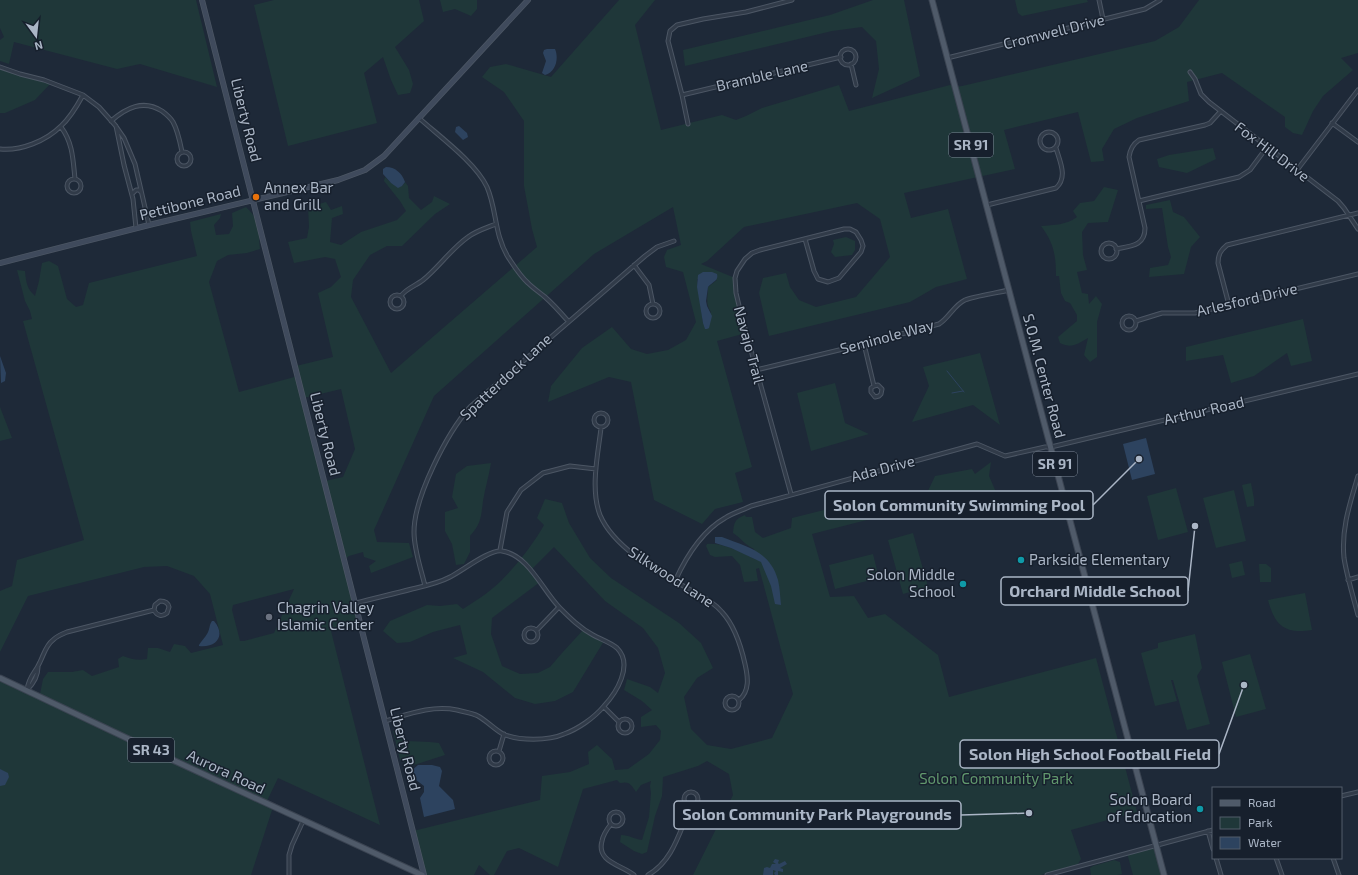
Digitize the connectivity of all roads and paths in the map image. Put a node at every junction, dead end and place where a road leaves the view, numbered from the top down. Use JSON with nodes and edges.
{"nodes":[{"id":1,"x":202,"y":0,"type":"edge"},
{"id":2,"x":528,"y":0,"type":"edge"},
{"id":3,"x":792,"y":0,"type":"edge"},
{"id":4,"x":932,"y":0,"type":"edge"},
{"id":5,"x":1099,"y":0,"type":"edge"},
{"id":6,"x":1160,"y":0,"type":"edge"},
{"id":7,"x":1103,"y":19,"type":"junction"},
{"id":8,"x":841,"y":57,"type":"junction"},
{"id":9,"x":947,"y":58,"type":"junction"},
{"id":10,"x":851,"y":64,"type":"junction"},
{"id":11,"x":0,"y":67,"type":"edge"},
{"id":12,"x":1190,"y":72,"type":"dead end"},
{"id":13,"x":856,"y":85,"type":"dead end"},
{"id":14,"x":1358,"y":90,"type":"edge"},
{"id":15,"x":83,"y":95,"type":"junction"},
{"id":16,"x":682,"y":95,"type":"junction"},
{"id":17,"x":1220,"y":112,"type":"junction"},
{"id":18,"x":419,"y":118,"type":"junction"},
{"id":19,"x":111,"y":121,"type":"junction"},
{"id":20,"x":1332,"y":123,"type":"junction"},
{"id":21,"x":688,"y":124,"type":"dead end"},
{"id":22,"x":115,"y":125,"type":"junction"},
{"id":23,"x":61,"y":127,"type":"junction"},
{"id":24,"x":1358,"y":142,"type":"edge"},
{"id":25,"x":1266,"y":147,"type":"junction"},
{"id":26,"x":1056,"y":148,"type":"junction"},
{"id":27,"x":0,"y":149,"type":"edge"},
{"id":28,"x":182,"y":152,"type":"junction"},
{"id":29,"x":1297,"y":170,"type":"junction"},
{"id":30,"x":75,"y":179,"type":"junction"},
{"id":31,"x":141,"y":192,"type":"junction"},
{"id":32,"x":132,"y":194,"type":"junction"},
{"id":33,"x":254,"y":200,"type":"junction"},
{"id":34,"x":1139,"y":201,"type":"junction"},
{"id":35,"x":987,"y":205,"type":"junction"},
{"id":36,"x":1358,"y":213,"type":"edge"},
{"id":37,"x":1350,"y":216,"type":"junction"},
{"id":38,"x":496,"y":224,"type":"junction"},
{"id":39,"x":149,"y":225,"type":"junction"},
{"id":40,"x":136,"y":228,"type":"junction"},
{"id":41,"x":1358,"y":229,"type":"edge"},
{"id":42,"x":805,"y":239,"type":"junction"},
{"id":43,"x":674,"y":241,"type":"dead end"},
{"id":44,"x":1116,"y":249,"type":"junction"},
{"id":45,"x":0,"y":263,"type":"edge"},
{"id":46,"x":634,"y":265,"type":"junction"},
{"id":47,"x":1358,"y":274,"type":"edge"},
{"id":48,"x":1009,"y":290,"type":"junction"},
{"id":49,"x":401,"y":296,"type":"junction"},
{"id":50,"x":653,"y":304,"type":"junction"},
{"id":51,"x":1229,"y":305,"type":"junction"},
{"id":52,"x":1136,"y":320,"type":"junction"},
{"id":53,"x":568,"y":321,"type":"junction"},
{"id":54,"x":864,"y":344,"type":"junction"},
{"id":55,"x":756,"y":370,"type":"junction"},
{"id":56,"x":1358,"y":374,"type":"edge"},
{"id":57,"x":874,"y":386,"type":"dead end"},
{"id":58,"x":601,"y":428,"type":"junction"},
{"id":59,"x":1051,"y":447,"type":"junction"},
{"id":60,"x":596,"y":469,"type":"junction"},
{"id":61,"x":1358,"y":476,"type":"edge"},
{"id":62,"x":791,"y":494,"type":"junction"},
{"id":63,"x":500,"y":550,"type":"junction"},
{"id":64,"x":1358,"y":577,"type":"edge"},
{"id":65,"x":1348,"y":580,"type":"junction"},
{"id":66,"x":675,"y":581,"type":"junction"},
{"id":67,"x":425,"y":586,"type":"junction"},
{"id":68,"x":356,"y":603,"type":"junction"},
{"id":69,"x":559,"y":607,"type":"junction"},
{"id":70,"x":154,"y":610,"type":"junction"},
{"id":71,"x":1358,"y":615,"type":"edge"},
{"id":72,"x":537,"y":630,"type":"junction"},
{"id":73,"x":0,"y":678,"type":"edge"},
{"id":74,"x":27,"y":690,"type":"junction"},
{"id":75,"x":739,"y":700,"type":"junction"},
{"id":76,"x":604,"y":707,"type":"junction"},
{"id":77,"x":385,"y":721,"type":"junction"},
{"id":78,"x":619,"y":722,"type":"junction"},
{"id":79,"x":504,"y":734,"type":"junction"},
{"id":80,"x":499,"y":751,"type":"junction"},
{"id":81,"x":1358,"y":792,"type":"edge"},
{"id":82,"x":1342,"y":796,"type":"edge"},
{"id":83,"x":690,"y":806,"type":"junction"},
{"id":84,"x":303,"y":820,"type":"junction"},
{"id":85,"x":611,"y":824,"type":"junction"},
{"id":86,"x":1212,"y":830,"type":"edge"},
{"id":87,"x":1208,"y":831,"type":"junction"},
{"id":88,"x":1156,"y":845,"type":"junction"},
{"id":89,"x":1212,"y":845,"type":"edge"},
{"id":90,"x":1216,"y":859,"type":"edge"},
{"id":91,"x":1276,"y":859,"type":"edge"},
{"id":92,"x":1333,"y":859,"type":"edge"},
{"id":93,"x":289,"y":875,"type":"edge"},
{"id":94,"x":423,"y":875,"type":"edge"},
{"id":95,"x":634,"y":875,"type":"edge"},
{"id":96,"x":648,"y":875,"type":"edge"},
{"id":97,"x":1047,"y":875,"type":"edge"},
{"id":98,"x":1164,"y":875,"type":"edge"},
{"id":99,"x":1221,"y":875,"type":"edge"},
{"id":100,"x":1282,"y":875,"type":"edge"},
{"id":101,"x":1339,"y":875,"type":"edge"}],
"edges":[{"from":1,"to":33,"type":"street","name":"Liberty Road"},
{"from":2,"to":18,"type":"street","name":"Pettibone Road"},
{"from":3,"to":16,"type":"street"},
{"from":4,"to":9,"type":"main road","name":"S.O.M. Center Road","number":"SR 91"},
{"from":5,"to":7,"type":"street"},
{"from":6,"to":7,"type":"street","name":"Cromwell Drive"},
{"from":7,"to":9,"type":"street","name":"Cromwell Drive"},
{"from":8,"to":10,"type":"street"},
{"from":8,"to":10,"type":"street"},
{"from":8,"to":16,"type":"street","name":"Bramble Lane"},
{"from":9,"to":35,"type":"main road","name":"S.O.M. Center Road","number":"SR 91"},
{"from":10,"to":13,"type":"street"},
{"from":11,"to":15,"type":"street"},
{"from":12,"to":17,"type":"street","name":"Fox Hill Drive"},
{"from":14,"to":20,"type":"street"},
{"from":15,"to":19,"type":"street"},
{"from":15,"to":23,"type":"street"},
{"from":16,"to":21,"type":"street"},
{"from":17,"to":25,"type":"street","name":"Fox Hill Drive"},
{"from":17,"to":34,"type":"street"},
{"from":18,"to":33,"type":"street","name":"Pettibone Road"},
{"from":18,"to":38,"type":"street"},
{"from":19,"to":22,"type":"street"},
{"from":19,"to":28,"type":"street"},
{"from":20,"to":24,"type":"street"},
{"from":20,"to":29,"type":"street"},
{"from":22,"to":31,"type":"street"},
{"from":22,"to":32,"type":"street"},
{"from":23,"to":27,"type":"street"},
{"from":23,"to":30,"type":"street"},
{"from":25,"to":29,"type":"street","name":"Fox Hill Drive"},
{"from":25,"to":34,"type":"street"},
{"from":26,"to":26,"type":"street"},
{"from":26,"to":35,"type":"street"},
{"from":28,"to":28,"type":"street"},
{"from":29,"to":37,"type":"street","name":"Fox Hill Drive"},
{"from":30,"to":30,"type":"street"},
{"from":31,"to":32,"type":"street"},
{"from":31,"to":39,"type":"street"},
{"from":32,"to":40,"type":"street"},
{"from":33,"to":39,"type":"street","name":"Pettibone Road"},
{"from":33,"to":68,"type":"street","name":"Liberty Road"},
{"from":34,"to":44,"type":"street"},
{"from":35,"to":48,"type":"main road","name":"S.O.M. Center Road","number":"SR 91"},
{"from":36,"to":37,"type":"street"},
{"from":37,"to":41,"type":"street","name":"Fox Hill Drive"},
{"from":37,"to":51,"type":"street"},
{"from":38,"to":49,"type":"street"},
{"from":38,"to":53,"type":"street"},
{"from":39,"to":40,"type":"street","name":"Pettibone Road"},
{"from":40,"to":45,"type":"street","name":"Pettibone Road"},
{"from":42,"to":42,"type":"street","name":"Navajo Trail"},
{"from":42,"to":55,"type":"street","name":"Navajo Trail"},
{"from":43,"to":46,"type":"street","name":"Spatterdock Lane"},
{"from":44,"to":44,"type":"street"},
{"from":46,"to":50,"type":"street"},
{"from":46,"to":53,"type":"street","name":"Spatterdock Lane"},
{"from":47,"to":51,"type":"street","name":"Arlesford Drive"},
{"from":48,"to":54,"type":"street","name":"Seminole Way"},
{"from":48,"to":59,"type":"main road","name":"S.O.M. Center Road","number":"SR 91"},
{"from":49,"to":49,"type":"street"},
{"from":50,"to":50,"type":"street"},
{"from":51,"to":52,"type":"street","name":"Arlesford Drive"},
{"from":52,"to":52,"type":"street","name":"Arlesford Drive"},
{"from":53,"to":67,"type":"street","name":"Spatterdock Lane"},
{"from":54,"to":55,"type":"street","name":"Seminole Way"},
{"from":54,"to":57,"type":"street"},
{"from":55,"to":62,"type":"street","name":"Navajo Trail"},
{"from":56,"to":59,"type":"street","name":"Arthur Road"},
{"from":58,"to":58,"type":"street","name":"Silkwood Lane"},
{"from":58,"to":60,"type":"street","name":"Silkwood Lane"},
{"from":59,"to":62,"type":"street","name":"Ada Drive"},
{"from":59,"to":88,"type":"main road","name":"S.O.M. Center Road","number":"SR 91"},
{"from":60,"to":63,"type":"street"},
{"from":60,"to":66,"type":"street","name":"Silkwood Lane"},
{"from":61,"to":65,"type":"street"},
{"from":62,"to":66,"type":"street","name":"Ada Drive"},
{"from":63,"to":67,"type":"street"},
{"from":63,"to":69,"type":"street"},
{"from":64,"to":65,"type":"street"},
{"from":65,"to":71,"type":"street"},
{"from":66,"to":75,"type":"street","name":"Silkwood Lane"},
{"from":67,"to":68,"type":"street"},
{"from":68,"to":77,"type":"street","name":"Liberty Road"},
{"from":69,"to":72,"type":"street"},
{"from":69,"to":76,"type":"street"},
{"from":70,"to":70,"type":"street"},
{"from":70,"to":74,"type":"street"},
{"from":72,"to":72,"type":"street"},
{"from":73,"to":74,"type":"main road","name":"Aurora Road","number":"SR 43"},
{"from":74,"to":84,"type":"main road","name":"Aurora Road","number":"SR 43"},
{"from":75,"to":75,"type":"street","name":"Silkwood Lane"},
{"from":76,"to":78,"type":"street"},
{"from":76,"to":79,"type":"street"},
{"from":77,"to":79,"type":"street"},
{"from":77,"to":94,"type":"street","name":"Liberty Road"},
{"from":78,"to":78,"type":"street"},
{"from":79,"to":80,"type":"street"},
{"from":80,"to":80,"type":"street"},
{"from":81,"to":82,"type":"street"},
{"from":83,"to":83,"type":"street"},
{"from":83,"to":96,"type":"street"},
{"from":84,"to":93,"type":"street"},
{"from":84,"to":94,"type":"main road","name":"Aurora Road","number":"SR 43"},
{"from":85,"to":85,"type":"street"},
{"from":85,"to":95,"type":"street"},
{"from":86,"to":87,"type":"street"},
{"from":87,"to":88,"type":"street"},
{"from":87,"to":89,"type":"street"},
{"from":88,"to":97,"type":"street"},
{"from":88,"to":98,"type":"main road","name":"S.O.M. Center Road","number":"SR 91"},
{"from":90,"to":99,"type":"street"},
{"from":91,"to":100,"type":"street"},
{"from":92,"to":101,"type":"street"}]}
